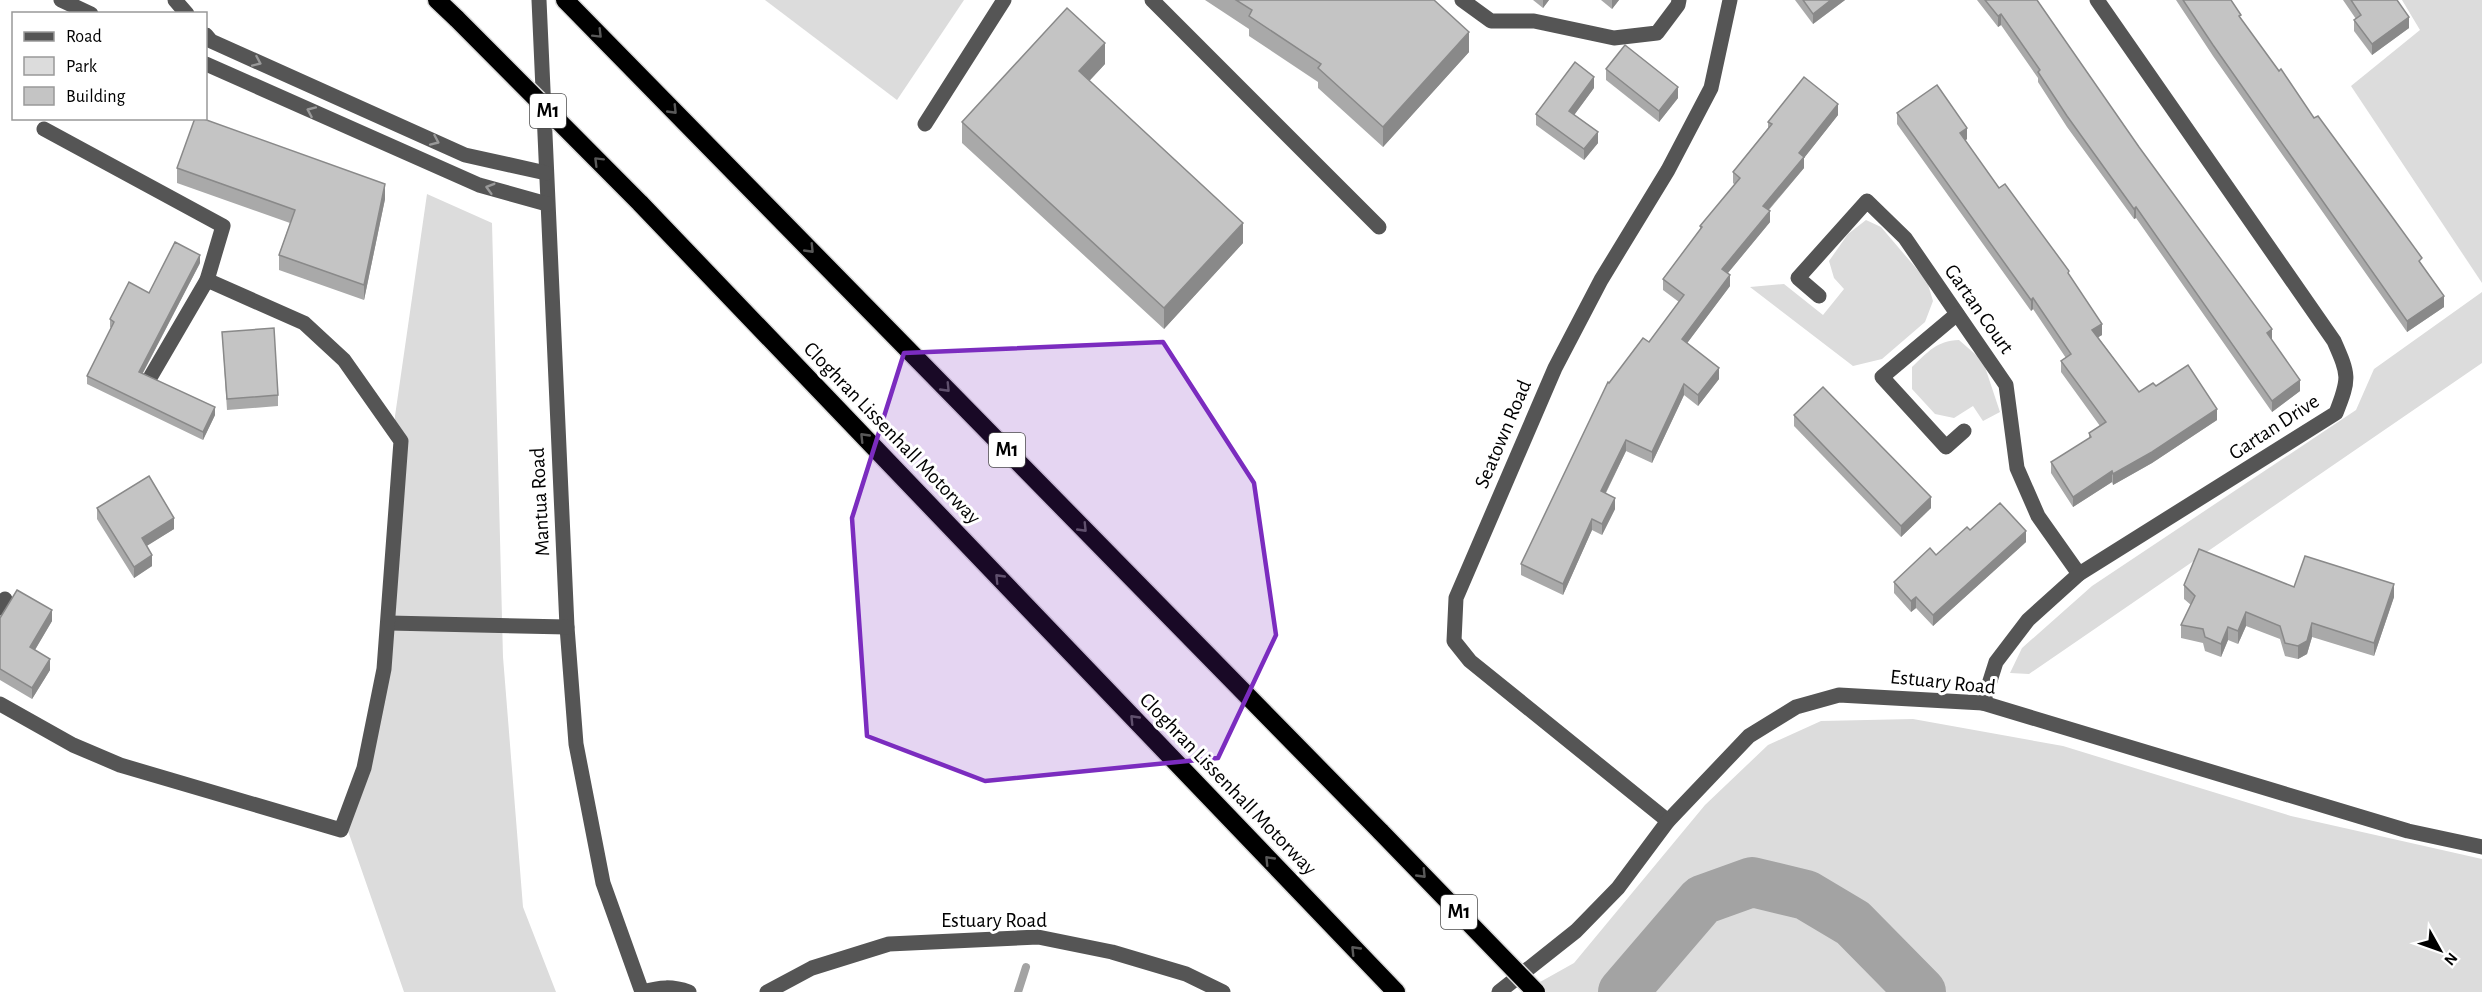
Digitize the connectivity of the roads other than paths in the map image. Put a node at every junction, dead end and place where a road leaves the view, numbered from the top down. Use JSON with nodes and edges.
{"nodes":[{"id":1,"x":61,"y":0,"type":"edge"},
{"id":2,"x":174,"y":0,"type":"edge"},
{"id":3,"x":437,"y":0,"type":"edge"},
{"id":4,"x":539,"y":0,"type":"edge"},
{"id":5,"x":565,"y":0,"type":"edge"},
{"id":6,"x":1004,"y":0,"type":"edge"},
{"id":7,"x":1152,"y":0,"type":"edge"},
{"id":8,"x":1462,"y":0,"type":"edge"},
{"id":9,"x":1678,"y":0,"type":"edge"},
{"id":10,"x":1730,"y":0,"type":"edge"},
{"id":11,"x":2097,"y":0,"type":"edge"},
{"id":12,"x":87,"y":12,"type":"edge"},
{"id":13,"x":185,"y":12,"type":"edge"},
{"id":14,"x":207,"y":36,"type":"edge"},
{"id":15,"x":207,"y":64,"type":"edge"},
{"id":16,"x":925,"y":124,"type":"dead end"},
{"id":17,"x":44,"y":129,"type":"dead end"},
{"id":18,"x":546,"y":173,"type":"junction"},
{"id":19,"x":547,"y":204,"type":"junction"},
{"id":20,"x":1379,"y":227,"type":"dead end"},
{"id":21,"x":207,"y":280,"type":"junction"},
{"id":22,"x":1820,"y":296,"type":"dead end"},
{"id":23,"x":1957,"y":314,"type":"junction"},
{"id":24,"x":152,"y":376,"type":"edge"},
{"id":25,"x":1964,"y":431,"type":"dead end"},
{"id":26,"x":2079,"y":574,"type":"junction"},
{"id":27,"x":389,"y":623,"type":"junction"},
{"id":28,"x":567,"y":627,"type":"junction"},
{"id":29,"x":1983,"y":703,"type":"junction"},
{"id":30,"x":0,"y":704,"type":"edge"},
{"id":31,"x":1668,"y":821,"type":"junction"},
{"id":32,"x":2482,"y":846,"type":"edge"},
{"id":33,"x":642,"y":992,"type":"edge"},
{"id":34,"x":689,"y":992,"type":"edge"},
{"id":35,"x":767,"y":992,"type":"edge"},
{"id":36,"x":1223,"y":992,"type":"edge"},
{"id":37,"x":1396,"y":992,"type":"edge"},
{"id":38,"x":1499,"y":992,"type":"edge"},
{"id":39,"x":1536,"y":992,"type":"edge"}],
"edges":[{"from":1,"to":12,"type":"street"},
{"from":2,"to":13,"type":"street"},
{"from":37,"to":3,"type":"highway","name":"Cloghran Lissenhall Motorway","number":"M1","one_way":true,"bridge":true},
{"from":4,"to":18,"type":"street","name":"Mantua Road"},
{"from":5,"to":39,"type":"highway","number":"M1","one_way":true,"bridge":true},
{"from":6,"to":16,"type":"street"},
{"from":7,"to":20,"type":"street"},
{"from":8,"to":9,"type":"street"},
{"from":10,"to":31,"type":"street","name":"Seatown Road"},
{"from":11,"to":26,"type":"street","name":"Gartan Drive"},
{"from":14,"to":18,"type":"street","one_way":true},
{"from":19,"to":15,"type":"street","one_way":true},
{"from":17,"to":21,"type":"street"},
{"from":18,"to":19,"type":"street","name":"Mantua Road"},
{"from":19,"to":28,"type":"street","name":"Mantua Road"},
{"from":21,"to":24,"type":"street"},
{"from":21,"to":27,"type":"street"},
{"from":22,"to":23,"type":"street","name":"Gartan Court"},
{"from":23,"to":25,"type":"street"},
{"from":23,"to":26,"type":"street","name":"Gartan Court"},
{"from":26,"to":29,"type":"street","name":"Gartan Drive"},
{"from":27,"to":28,"type":"street"},
{"from":27,"to":30,"type":"street"},
{"from":28,"to":33,"type":"street","name":"Mantua Road"},
{"from":29,"to":31,"type":"street","name":"Estuary Road"},
{"from":29,"to":32,"type":"street","name":"Estuary Road"},
{"from":31,"to":38,"type":"street","name":"Estuary Road"},
{"from":33,"to":34,"type":"street"},
{"from":35,"to":36,"type":"street","name":"Estuary Road"}]}
